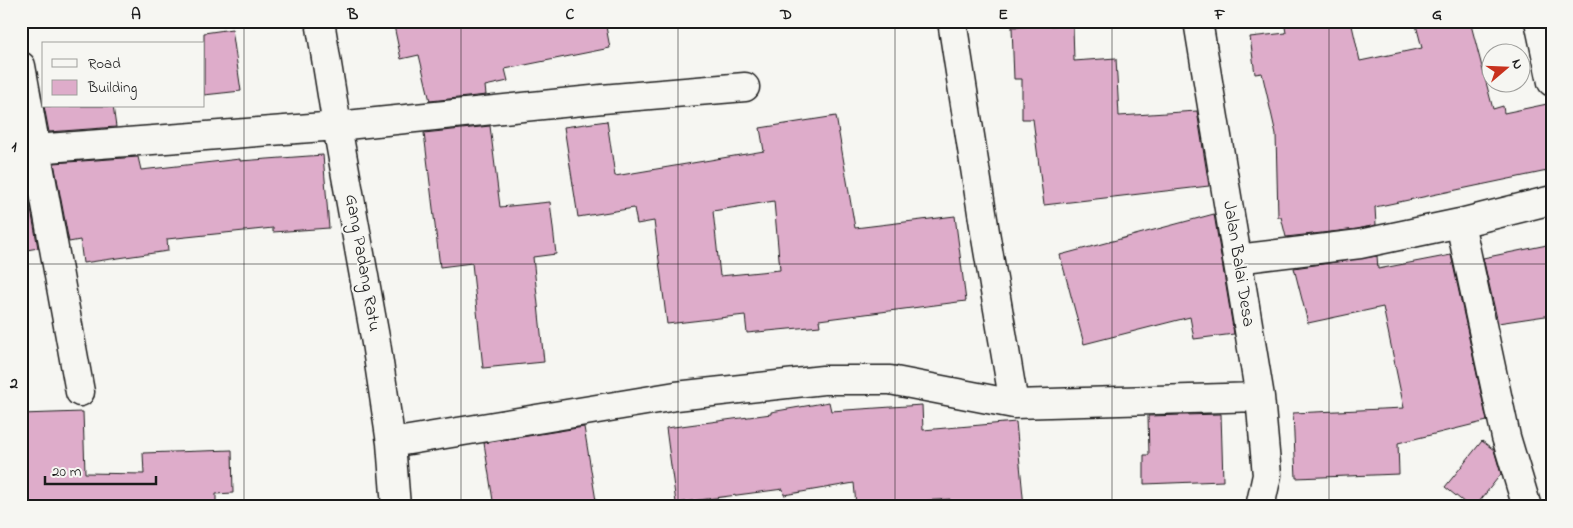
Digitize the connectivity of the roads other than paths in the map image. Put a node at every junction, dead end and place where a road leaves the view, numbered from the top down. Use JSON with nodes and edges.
{"nodes":[{"id":1,"x":320,"y":21,"type":"edge"},
{"id":2,"x":952,"y":21,"type":"edge"},
{"id":3,"x":1198,"y":21,"type":"edge"},
{"id":4,"x":1538,"y":21,"type":"edge"},
{"id":5,"x":21,"y":66,"type":"edge"},
{"id":6,"x":1552,"y":82,"type":"edge"},
{"id":7,"x":745,"y":87,"type":"dead end"},
{"id":8,"x":337,"y":126,"type":"junction"},
{"id":9,"x":29,"y":149,"type":"edge"},
{"id":10,"x":1552,"y":200,"type":"edge"},
{"id":11,"x":1460,"y":223,"type":"junction"},
{"id":12,"x":1237,"y":259,"type":"junction"},
{"id":13,"x":80,"y":392,"type":"dead end"},
{"id":14,"x":1260,"y":397,"type":"junction"},
{"id":15,"x":1014,"y":404,"type":"junction"},
{"id":16,"x":391,"y":443,"type":"junction"},
{"id":17,"x":396,"y":507,"type":"edge"},
{"id":18,"x":1260,"y":507,"type":"edge"},
{"id":19,"x":1527,"y":507,"type":"edge"}],
"edges":[{"from":1,"to":8,"type":"street","name":"Gang Padang Ratu"},
{"from":2,"to":15,"type":"street"},
{"from":3,"to":12,"type":"street","name":"Jalan Balai Desa"},
{"from":4,"to":6,"type":"street"},
{"from":5,"to":9,"type":"street"},
{"from":7,"to":8,"type":"street"},
{"from":8,"to":9,"type":"street"},
{"from":8,"to":16,"type":"street","name":"Gang Padang Ratu"},
{"from":9,"to":13,"type":"street"},
{"from":10,"to":11,"type":"street"},
{"from":11,"to":12,"type":"street"},
{"from":11,"to":19,"type":"street"},
{"from":12,"to":14,"type":"street","name":"Jalan Balai Desa"},
{"from":14,"to":15,"type":"street"},
{"from":14,"to":18,"type":"street","name":"Jalan Balai Desa"},
{"from":15,"to":16,"type":"street"},
{"from":16,"to":17,"type":"street","name":"Gang Padang Ratu"}]}
